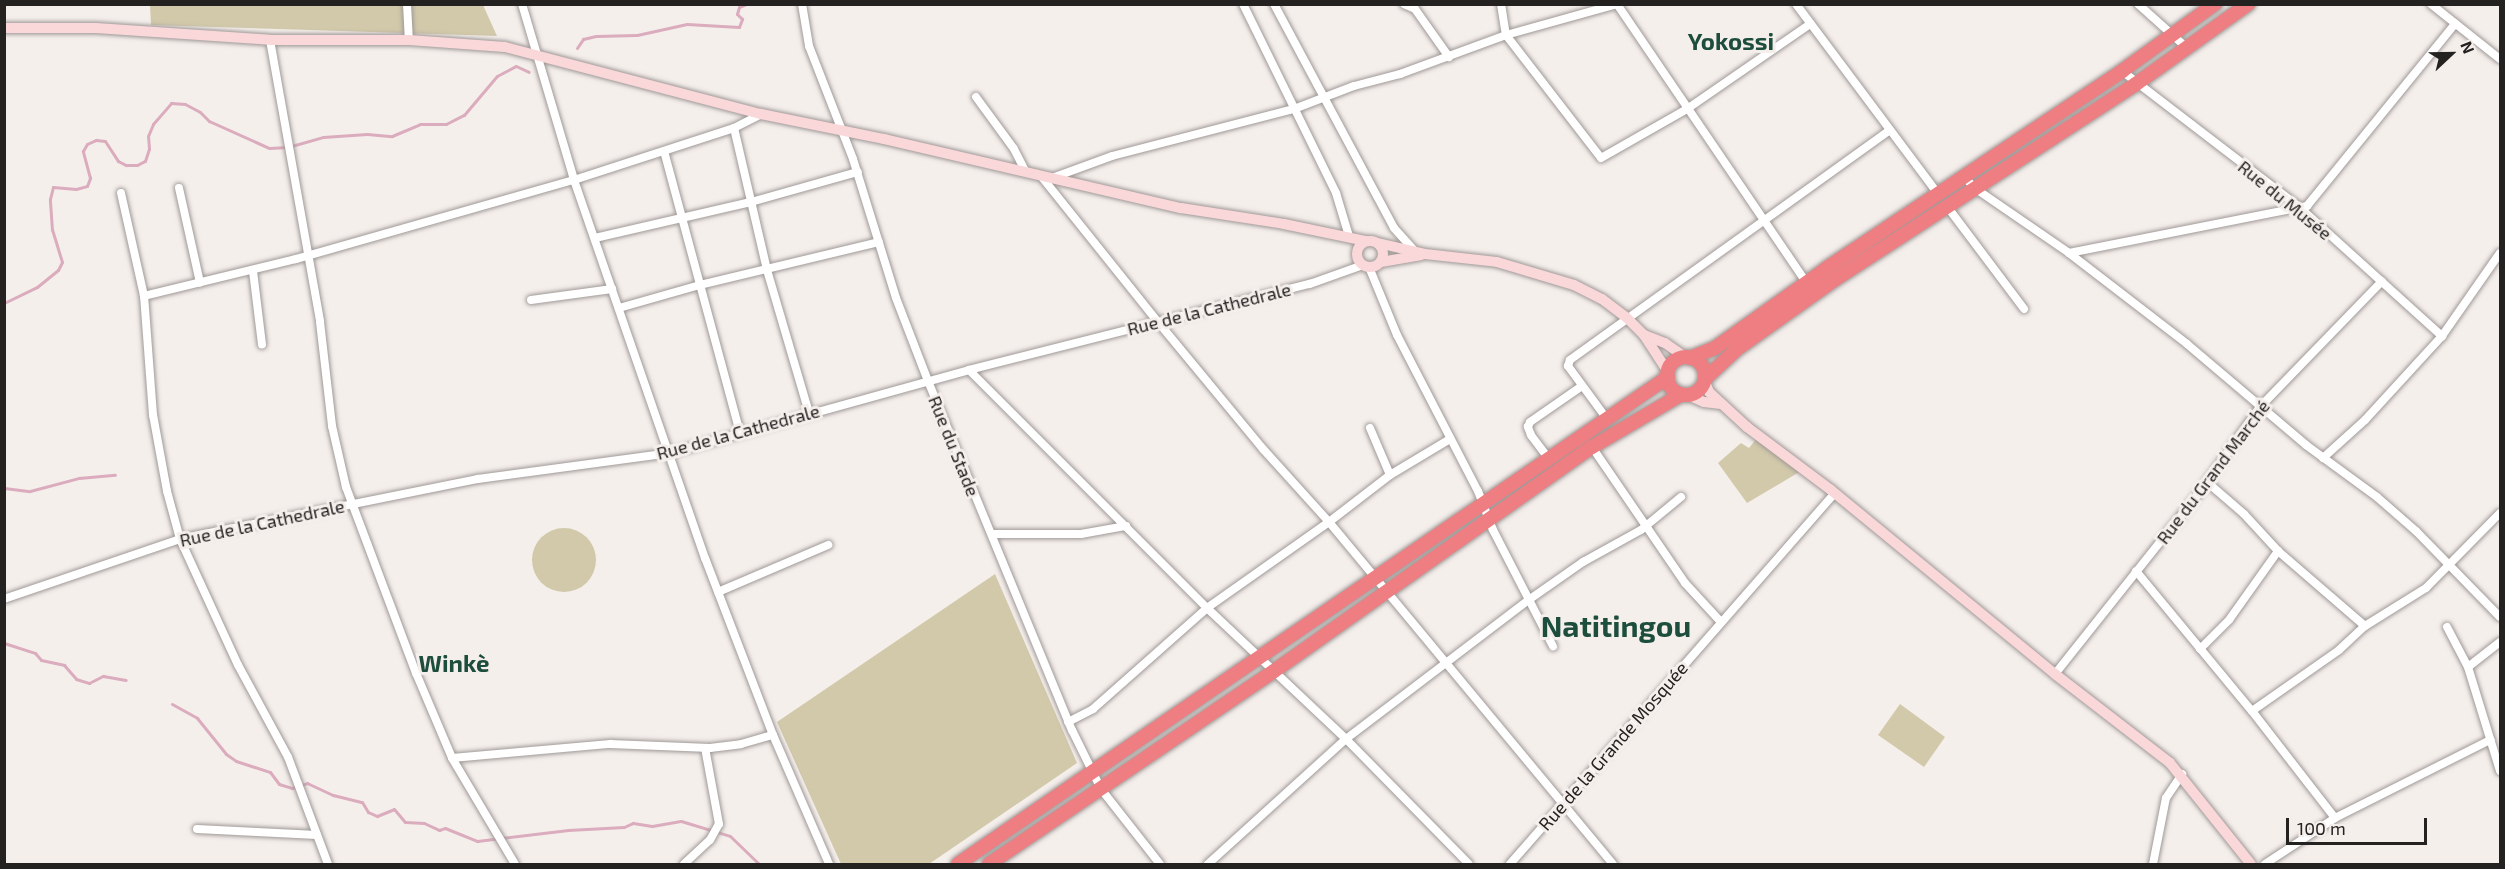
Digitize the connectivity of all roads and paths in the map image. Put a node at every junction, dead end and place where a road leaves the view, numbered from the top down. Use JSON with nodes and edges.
{"nodes":[{"id":1,"x":407,"y":4,"type":"edge"},
{"id":2,"x":522,"y":4,"type":"edge"},
{"id":3,"x":802,"y":4,"type":"edge"},
{"id":4,"x":1244,"y":4,"type":"edge"},
{"id":5,"x":1274,"y":4,"type":"edge"},
{"id":6,"x":1404,"y":4,"type":"edge"},
{"id":7,"x":1501,"y":4,"type":"edge"},
{"id":8,"x":1796,"y":4,"type":"edge"},
{"id":9,"x":2138,"y":4,"type":"edge"},
{"id":10,"x":2215,"y":4,"type":"edge"},
{"id":11,"x":2248,"y":4,"type":"edge"},
{"id":12,"x":2430,"y":4,"type":"edge"},
{"id":13,"x":1810,"y":24,"type":"junction"},
{"id":14,"x":2455,"y":24,"type":"junction"},
{"id":15,"x":4,"y":28,"type":"edge"},
{"id":16,"x":1506,"y":35,"type":"junction"},
{"id":17,"x":2172,"y":35,"type":"junction"},
{"id":18,"x":270,"y":40,"type":"junction"},
{"id":19,"x":409,"y":40,"type":"junction"},
{"id":20,"x":2186,"y":47,"type":"junction"},
{"id":21,"x":536,"y":52,"type":"junction"},
{"id":22,"x":1449,"y":57,"type":"junction"},
{"id":23,"x":2500,"y":59,"type":"edge"},
{"id":24,"x":2122,"y":71,"type":"junction"},
{"id":25,"x":2136,"y":84,"type":"junction"},
{"id":26,"x":975,"y":97,"type":"dead end"},
{"id":27,"x":1322,"y":99,"type":"junction"},
{"id":28,"x":1294,"y":109,"type":"junction"},
{"id":29,"x":1687,"y":109,"type":"junction"},
{"id":30,"x":761,"y":114,"type":"junction"},
{"id":31,"x":734,"y":128,"type":"junction"},
{"id":32,"x":843,"y":131,"type":"junction"},
{"id":33,"x":1889,"y":131,"type":"junction"},
{"id":34,"x":664,"y":152,"type":"junction"},
{"id":35,"x":1025,"y":171,"type":"junction"},
{"id":36,"x":858,"y":172,"type":"junction"},
{"id":37,"x":1046,"y":177,"type":"junction"},
{"id":38,"x":1964,"y":177,"type":"junction"},
{"id":39,"x":574,"y":180,"type":"junction"},
{"id":40,"x":179,"y":188,"type":"dead end"},
{"id":41,"x":1976,"y":189,"type":"junction"},
{"id":42,"x":121,"y":193,"type":"dead end"},
{"id":43,"x":1938,"y":195,"type":"junction"},
{"id":44,"x":751,"y":202,"type":"junction"},
{"id":45,"x":1947,"y":207,"type":"junction"},
{"id":46,"x":2299,"y":207,"type":"junction"},
{"id":47,"x":681,"y":217,"type":"junction"},
{"id":48,"x":1765,"y":222,"type":"junction"},
{"id":49,"x":1349,"y":236,"type":"junction"},
{"id":50,"x":595,"y":238,"type":"junction"},
{"id":51,"x":1366,"y":241,"type":"junction"},
{"id":52,"x":879,"y":243,"type":"junction"},
{"id":53,"x":1378,"y":243,"type":"junction"},
{"id":54,"x":1420,"y":253,"type":"junction"},
{"id":55,"x":2068,"y":253,"type":"junction"},
{"id":56,"x":2500,"y":253,"type":"edge"},
{"id":57,"x":308,"y":256,"type":"junction"},
{"id":58,"x":1381,"y":262,"type":"junction"},
{"id":59,"x":1366,"y":266,"type":"junction"},
{"id":60,"x":767,"y":270,"type":"junction"},
{"id":61,"x":253,"y":271,"type":"junction"},
{"id":62,"x":2382,"y":281,"type":"junction"},
{"id":63,"x":200,"y":283,"type":"junction"},
{"id":64,"x":1806,"y":283,"type":"junction"},
{"id":65,"x":700,"y":285,"type":"junction"},
{"id":66,"x":612,"y":289,"type":"junction"},
{"id":67,"x":1814,"y":295,"type":"junction"},
{"id":68,"x":144,"y":296,"type":"junction"},
{"id":69,"x":531,"y":300,"type":"dead end"},
{"id":70,"x":619,"y":308,"type":"junction"},
{"id":71,"x":2024,"y":309,"type":"dead end"},
{"id":72,"x":1627,"y":318,"type":"junction"},
{"id":73,"x":1158,"y":322,"type":"junction"},
{"id":74,"x":1644,"y":335,"type":"junction"},
{"id":75,"x":2442,"y":336,"type":"junction"},
{"id":76,"x":262,"y":345,"type":"dead end"},
{"id":77,"x":1688,"y":358,"type":"junction"},
{"id":78,"x":969,"y":370,"type":"junction"},
{"id":79,"x":1668,"y":374,"type":"junction"},
{"id":80,"x":1704,"y":380,"type":"junction"},
{"id":81,"x":927,"y":381,"type":"junction"},
{"id":82,"x":1582,"y":386,"type":"junction"},
{"id":83,"x":1685,"y":395,"type":"junction"},
{"id":84,"x":1721,"y":404,"type":"junction"},
{"id":85,"x":2260,"y":406,"type":"junction"},
{"id":86,"x":809,"y":413,"type":"junction"},
{"id":87,"x":1607,"y":419,"type":"junction"},
{"id":88,"x":1370,"y":428,"type":"dead end"},
{"id":89,"x":740,"y":433,"type":"junction"},
{"id":90,"x":1450,"y":439,"type":"junction"},
{"id":91,"x":1592,"y":447,"type":"junction"},
{"id":92,"x":670,"y":453,"type":"junction"},
{"id":93,"x":2323,"y":458,"type":"junction"},
{"id":94,"x":1549,"y":459,"type":"junction"},
{"id":95,"x":1390,"y":475,"type":"junction"},
{"id":96,"x":2207,"y":482,"type":"junction"},
{"id":97,"x":1835,"y":493,"type":"junction"},
{"id":98,"x":1681,"y":497,"type":"dead end"},
{"id":99,"x":351,"y":504,"type":"junction"},
{"id":100,"x":1483,"y":505,"type":"junction"},
{"id":101,"x":2500,"y":513,"type":"edge"},
{"id":102,"x":1489,"y":519,"type":"junction"},
{"id":103,"x":1329,"y":522,"type":"junction"},
{"id":104,"x":1644,"y":525,"type":"junction"},
{"id":105,"x":1126,"y":526,"type":"junction"},
{"id":106,"x":992,"y":534,"type":"junction"},
{"id":107,"x":180,"y":539,"type":"junction"},
{"id":108,"x":828,"y":545,"type":"dead end"},
{"id":109,"x":2278,"y":551,"type":"junction"},
{"id":110,"x":2447,"y":564,"type":"junction"},
{"id":111,"x":2136,"y":571,"type":"junction"},
{"id":112,"x":1374,"y":579,"type":"junction"},
{"id":113,"x":718,"y":592,"type":"junction"},
{"id":114,"x":1386,"y":592,"type":"junction"},
{"id":115,"x":4,"y":599,"type":"edge"},
{"id":116,"x":1530,"y":599,"type":"junction"},
{"id":117,"x":1207,"y":608,"type":"junction"},
{"id":118,"x":2500,"y":617,"type":"edge"},
{"id":119,"x":1721,"y":622,"type":"junction"},
{"id":120,"x":2366,"y":626,"type":"junction"},
{"id":121,"x":2447,"y":627,"type":"dead end"},
{"id":122,"x":2500,"y":642,"type":"edge"},
{"id":123,"x":1553,"y":646,"type":"dead end"},
{"id":124,"x":2200,"y":649,"type":"junction"},
{"id":125,"x":1260,"y":658,"type":"junction"},
{"id":126,"x":1445,"y":664,"type":"junction"},
{"id":127,"x":2468,"y":667,"type":"junction"},
{"id":128,"x":1274,"y":671,"type":"junction"},
{"id":129,"x":2055,"y":674,"type":"junction"},
{"id":130,"x":2252,"y":711,"type":"junction"},
{"id":131,"x":1068,"y":722,"type":"junction"},
{"id":132,"x":773,"y":735,"type":"junction"},
{"id":133,"x":1346,"y":739,"type":"junction"},
{"id":134,"x":2490,"y":740,"type":"junction"},
{"id":135,"x":705,"y":748,"type":"junction"},
{"id":136,"x":452,"y":758,"type":"junction"},
{"id":137,"x":2500,"y":771,"type":"edge"},
{"id":138,"x":1092,"y":774,"type":"junction"},
{"id":139,"x":2182,"y":774,"type":"junction"},
{"id":140,"x":1101,"y":789,"type":"junction"},
{"id":141,"x":1563,"y":806,"type":"junction"},
{"id":142,"x":2335,"y":818,"type":"junction"},
{"id":143,"x":197,"y":829,"type":"dead end"},
{"id":144,"x":317,"y":834,"type":"junction"},
{"id":145,"x":328,"y":864,"type":"edge"},
{"id":146,"x":515,"y":864,"type":"edge"},
{"id":147,"x":684,"y":864,"type":"edge"},
{"id":148,"x":829,"y":864,"type":"edge"},
{"id":149,"x":958,"y":864,"type":"edge"},
{"id":150,"x":989,"y":864,"type":"edge"},
{"id":151,"x":1160,"y":864,"type":"edge"},
{"id":152,"x":1208,"y":864,"type":"edge"},
{"id":153,"x":1469,"y":864,"type":"edge"},
{"id":154,"x":1510,"y":864,"type":"edge"},
{"id":155,"x":1612,"y":864,"type":"edge"},
{"id":156,"x":2153,"y":864,"type":"edge"},
{"id":157,"x":2251,"y":864,"type":"edge"},
{"id":158,"x":2265,"y":864,"type":"edge"}],
"edges":[{"from":1,"to":19,"type":"street"},
{"from":2,"to":21,"type":"street"},
{"from":3,"to":32,"type":"street","name":"Rue du Stade"},
{"from":4,"to":28,"type":"street"},
{"from":5,"to":27,"type":"street"},
{"from":6,"to":22,"type":"street"},
{"from":7,"to":16,"type":"street"},
{"from":8,"to":13,"type":"street"},
{"from":9,"to":17,"type":"street"},
{"from":10,"to":17,"type":"highway"},
{"from":11,"to":20,"type":"highway"},
{"from":12,"to":14,"type":"street"},
{"from":13,"to":29,"type":"street"},
{"from":13,"to":33,"type":"street"},
{"from":14,"to":23,"type":"street"},
{"from":14,"to":46,"type":"street"},
{"from":15,"to":18,"type":"street"},
{"from":16,"to":22,"type":"street"},
{"from":16,"to":29,"type":"street"},
{"from":16,"to":29,"type":"street"},
{"from":17,"to":20,"type":"street"},
{"from":17,"to":24,"type":"highway"},
{"from":18,"to":19,"type":"street"},
{"from":18,"to":57,"type":"street"},
{"from":19,"to":21,"type":"street"},
{"from":20,"to":25,"type":"highway"},
{"from":21,"to":30,"type":"street"},
{"from":21,"to":39,"type":"street"},
{"from":22,"to":27,"type":"street"},
{"from":24,"to":25,"type":"street","name":"Rue du Musée"},
{"from":24,"to":38,"type":"highway"},
{"from":25,"to":41,"type":"highway"},
{"from":25,"to":46,"type":"street","name":"Rue du Musée"},
{"from":26,"to":35,"type":"street"},
{"from":27,"to":28,"type":"street"},
{"from":27,"to":54,"type":"street"},
{"from":28,"to":37,"type":"street"},
{"from":28,"to":49,"type":"street"},
{"from":29,"to":48,"type":"street"},
{"from":30,"to":31,"type":"street"},
{"from":30,"to":32,"type":"street"},
{"from":31,"to":34,"type":"street"},
{"from":31,"to":44,"type":"street"},
{"from":32,"to":35,"type":"street"},
{"from":32,"to":36,"type":"street","name":"Rue du Stade"},
{"from":33,"to":43,"type":"street"},
{"from":33,"to":48,"type":"street"},
{"from":34,"to":39,"type":"street"},
{"from":34,"to":47,"type":"street"},
{"from":35,"to":37,"type":"street"},
{"from":36,"to":44,"type":"street"},
{"from":36,"to":52,"type":"street","name":"Rue du Stade"},
{"from":37,"to":49,"type":"street"},
{"from":37,"to":73,"type":"street"},
{"from":38,"to":41,"type":"street"},
{"from":38,"to":43,"type":"highway"},
{"from":39,"to":50,"type":"street"},
{"from":39,"to":57,"type":"street"},
{"from":40,"to":63,"type":"street"},
{"from":41,"to":45,"type":"highway"},
{"from":41,"to":55,"type":"street"},
{"from":42,"to":68,"type":"street"},
{"from":43,"to":45,"type":"street"},
{"from":43,"to":64,"type":"highway"},
{"from":44,"to":47,"type":"street"},
{"from":44,"to":60,"type":"street"},
{"from":45,"to":67,"type":"highway"},
{"from":45,"to":71,"type":"street"},
{"from":46,"to":55,"type":"street"},
{"from":46,"to":62,"type":"street","name":"Rue du Musée"},
{"from":47,"to":50,"type":"street"},
{"from":47,"to":65,"type":"street"},
{"from":48,"to":64,"type":"street"},
{"from":48,"to":72,"type":"street"},
{"from":49,"to":51,"type":"street"},
{"from":50,"to":66,"type":"street"},
{"from":51,"to":53,"type":"street"},
{"from":51,"to":59,"type":"street"},
{"from":52,"to":60,"type":"street"},
{"from":52,"to":81,"type":"street","name":"Rue du Stade"},
{"from":53,"to":54,"type":"street"},
{"from":53,"to":58,"type":"street"},
{"from":54,"to":58,"type":"street"},
{"from":54,"to":72,"type":"street"},
{"from":55,"to":85,"type":"street"},
{"from":56,"to":75,"type":"street"},
{"from":57,"to":61,"type":"street"},
{"from":57,"to":99,"type":"street"},
{"from":58,"to":59,"type":"street"},
{"from":59,"to":73,"type":"street","name":"Rue de la Cathedrale"},
{"from":59,"to":90,"type":"street"},
{"from":60,"to":65,"type":"street"},
{"from":60,"to":86,"type":"street"},
{"from":61,"to":63,"type":"street"},
{"from":61,"to":76,"type":"street"},
{"from":62,"to":75,"type":"street","name":"Rue du Musée"},
{"from":62,"to":85,"type":"street","name":"Rue du Grand Marché"},
{"from":63,"to":68,"type":"street"},
{"from":64,"to":67,"type":"street"},
{"from":64,"to":77,"type":"highway"},
{"from":65,"to":70,"type":"street"},
{"from":65,"to":89,"type":"street"},
{"from":66,"to":69,"type":"street"},
{"from":66,"to":70,"type":"street"},
{"from":67,"to":80,"type":"highway"},
{"from":68,"to":107,"type":"street"},
{"from":70,"to":92,"type":"street"},
{"from":72,"to":74,"type":"street"},
{"from":72,"to":82,"type":"street"},
{"from":73,"to":78,"type":"street","name":"Rue de la Cathedrale"},
{"from":73,"to":103,"type":"street"},
{"from":74,"to":77,"type":"street"},
{"from":74,"to":79,"type":"street"},
{"from":75,"to":93,"type":"street"},
{"from":77,"to":79,"type":"highway"},
{"from":77,"to":80,"type":"highway"},
{"from":78,"to":81,"type":"street","name":"Rue de la Cathedrale"},
{"from":78,"to":105,"type":"street"},
{"from":79,"to":83,"type":"highway"},
{"from":79,"to":87,"type":"highway"},
{"from":80,"to":83,"type":"highway"},
{"from":80,"to":84,"type":"street"},
{"from":81,"to":86,"type":"street","name":"Rue de la Cathedrale"},
{"from":81,"to":106,"type":"street","name":"Rue du Stade"},
{"from":82,"to":87,"type":"street"},
{"from":82,"to":94,"type":"street"},
{"from":83,"to":84,"type":"street"},
{"from":83,"to":91,"type":"highway"},
{"from":84,"to":97,"type":"street"},
{"from":85,"to":93,"type":"street"},
{"from":85,"to":96,"type":"street","name":"Rue du Grand Marché"},
{"from":86,"to":89,"type":"street","name":"Rue de la Cathedrale"},
{"from":87,"to":94,"type":"highway"},
{"from":88,"to":95,"type":"street"},
{"from":89,"to":92,"type":"street","name":"Rue de la Cathedrale"},
{"from":90,"to":95,"type":"street"},
{"from":90,"to":100,"type":"street"},
{"from":91,"to":102,"type":"highway"},
{"from":91,"to":104,"type":"street"},
{"from":92,"to":99,"type":"street","name":"Rue de la Cathedrale"},
{"from":92,"to":113,"type":"street"},
{"from":93,"to":110,"type":"street"},
{"from":94,"to":100,"type":"highway"},
{"from":95,"to":103,"type":"street"},
{"from":96,"to":109,"type":"street"},
{"from":96,"to":111,"type":"street","name":"Rue du Grand Marché"},
{"from":97,"to":119,"type":"street","name":"Rue de la Grande Mosquée"},
{"from":97,"to":129,"type":"street"},
{"from":98,"to":104,"type":"street"},
{"from":99,"to":107,"type":"street","name":"Rue de la Cathedrale"},
{"from":99,"to":136,"type":"street"},
{"from":100,"to":102,"type":"street"},
{"from":100,"to":112,"type":"highway"},
{"from":101,"to":110,"type":"street"},
{"from":102,"to":114,"type":"highway"},
{"from":102,"to":116,"type":"street"},
{"from":103,"to":112,"type":"street"},
{"from":103,"to":117,"type":"street"},
{"from":104,"to":116,"type":"street"},
{"from":104,"to":119,"type":"street"},
{"from":105,"to":106,"type":"street"},
{"from":105,"to":117,"type":"street"},
{"from":106,"to":131,"type":"street","name":"Rue du Stade"},
{"from":107,"to":115,"type":"street","name":"Rue de la Cathedrale"},
{"from":107,"to":144,"type":"street"},
{"from":108,"to":113,"type":"street"},
{"from":109,"to":120,"type":"street"},
{"from":109,"to":124,"type":"street"},
{"from":110,"to":118,"type":"street"},
{"from":110,"to":120,"type":"street"},
{"from":111,"to":124,"type":"street"},
{"from":111,"to":129,"type":"street","name":"Rue du Grand Marché"},
{"from":112,"to":114,"type":"street"},
{"from":112,"to":125,"type":"highway"},
{"from":113,"to":132,"type":"street"},
{"from":114,"to":126,"type":"street"},
{"from":114,"to":128,"type":"highway"},
{"from":116,"to":123,"type":"street"},
{"from":116,"to":126,"type":"street"},
{"from":117,"to":125,"type":"street"},
{"from":117,"to":131,"type":"street"},
{"from":119,"to":141,"type":"street","name":"Rue de la Grande Mosquée"},
{"from":120,"to":130,"type":"street"},
{"from":121,"to":127,"type":"street"},
{"from":122,"to":127,"type":"street"},
{"from":124,"to":130,"type":"street"},
{"from":125,"to":128,"type":"street"},
{"from":125,"to":138,"type":"highway"},
{"from":126,"to":133,"type":"street"},
{"from":126,"to":141,"type":"street"},
{"from":127,"to":134,"type":"street"},
{"from":128,"to":133,"type":"street"},
{"from":128,"to":140,"type":"highway"},
{"from":129,"to":139,"type":"street"},
{"from":130,"to":142,"type":"street"},
{"from":131,"to":138,"type":"street","name":"Rue du Stade"},
{"from":132,"to":135,"type":"street"},
{"from":132,"to":148,"type":"street"},
{"from":133,"to":152,"type":"street"},
{"from":133,"to":153,"type":"street"},
{"from":134,"to":137,"type":"street"},
{"from":134,"to":142,"type":"street"},
{"from":135,"to":136,"type":"street"},
{"from":135,"to":147,"type":"street"},
{"from":136,"to":146,"type":"street"},
{"from":138,"to":140,"type":"street","name":"Rue du Stade"},
{"from":138,"to":149,"type":"highway"},
{"from":139,"to":156,"type":"street"},
{"from":139,"to":157,"type":"street"},
{"from":140,"to":150,"type":"highway"},
{"from":140,"to":151,"type":"street","name":"Rue du Stade"},
{"from":141,"to":154,"type":"street","name":"Rue de la Grande Mosquée"},
{"from":141,"to":155,"type":"street"},
{"from":142,"to":158,"type":"street"},
{"from":143,"to":144,"type":"street"},
{"from":144,"to":145,"type":"street"}]}
